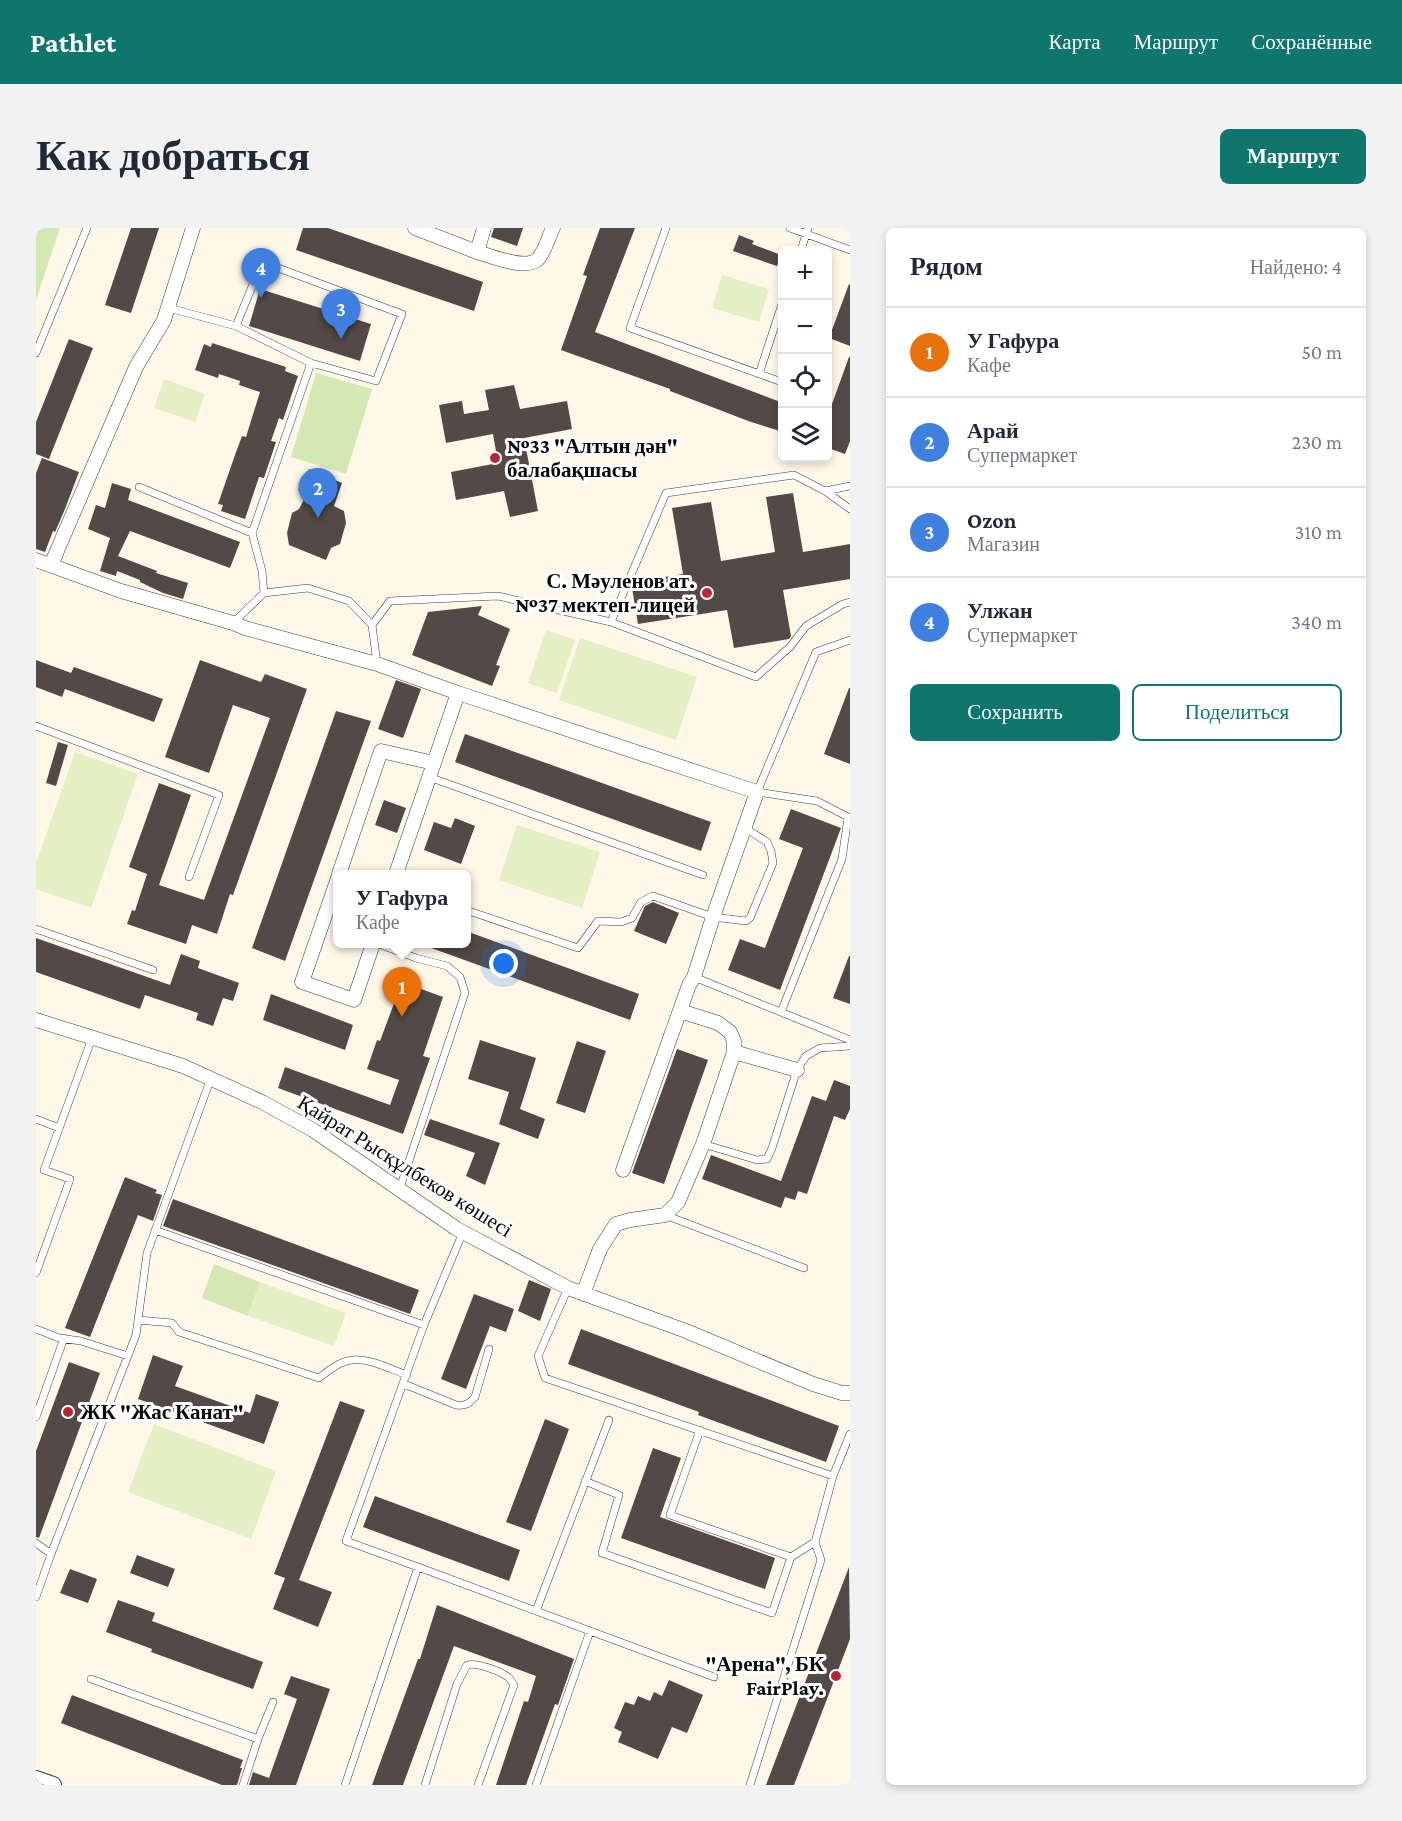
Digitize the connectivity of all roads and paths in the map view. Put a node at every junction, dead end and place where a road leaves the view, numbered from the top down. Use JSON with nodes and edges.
{"nodes":[{"id":1,"x":87,"y":228,"type":"edge"},
{"id":2,"x":193,"y":228,"type":"edge"},
{"id":3,"x":415,"y":228,"type":"edge"},
{"id":4,"x":484,"y":228,"type":"edge"},
{"id":5,"x":552,"y":228,"type":"edge"},
{"id":6,"x":666,"y":228,"type":"edge"},
{"id":7,"x":790,"y":228,"type":"edge"},
{"id":8,"x":807,"y":231,"type":"edge"},
{"id":9,"x":802,"y":246,"type":"edge"},
{"id":10,"x":850,"y":250,"type":"edge"},
{"id":11,"x":477,"y":252,"type":"junction"},
{"id":12,"x":169,"y":308,"type":"junction"},
{"id":13,"x":778,"y":319,"type":"edge"},
{"id":14,"x":236,"y":326,"type":"junction"},
{"id":15,"x":36,"y":353,"type":"edge"},
{"id":16,"x":311,"y":363,"type":"junction"},
{"id":17,"x":759,"y":374,"type":"junction"},
{"id":18,"x":778,"y":380,"type":"edge"},
{"id":19,"x":850,"y":486,"type":"edge"},
{"id":20,"x":139,"y":488,"type":"dead end"},
{"id":21,"x":825,"y":491,"type":"junction"},
{"id":22,"x":850,"y":509,"type":"edge"},
{"id":23,"x":252,"y":533,"type":"junction"},
{"id":24,"x":36,"y":560,"type":"edge"},
{"id":25,"x":51,"y":565,"type":"junction"},
{"id":26,"x":264,"y":593,"type":"junction"},
{"id":27,"x":850,"y":602,"type":"edge"},
{"id":28,"x":611,"y":622,"type":"junction"},
{"id":29,"x":233,"y":623,"type":"junction"},
{"id":30,"x":372,"y":625,"type":"junction"},
{"id":31,"x":850,"y":640,"type":"edge"},
{"id":32,"x":376,"y":664,"type":"junction"},
{"id":33,"x":458,"y":693,"type":"junction"},
{"id":34,"x":36,"y":726,"type":"edge"},
{"id":35,"x":434,"y":763,"type":"junction"},
{"id":36,"x":429,"y":777,"type":"junction"},
{"id":37,"x":757,"y":792,"type":"junction"},
{"id":38,"x":744,"y":828,"type":"junction"},
{"id":39,"x":340,"y":870,"type":"edge"},
{"id":40,"x":397,"y":870,"type":"edge"},
{"id":41,"x":703,"y":875,"type":"dead end"},
{"id":42,"x":189,"y":877,"type":"dead end"},
{"id":43,"x":333,"y":904,"type":"edge"},
{"id":44,"x":471,"y":912,"type":"edge"},
{"id":45,"x":713,"y":917,"type":"junction"},
{"id":46,"x":330,"y":920,"type":"edge"},
{"id":47,"x":36,"y":929,"type":"edge"},
{"id":48,"x":372,"y":948,"type":"edge"},
{"id":49,"x":389,"y":948,"type":"edge"},
{"id":50,"x":153,"y":970,"type":"dead end"},
{"id":51,"x":694,"y":977,"type":"junction"},
{"id":52,"x":680,"y":1011,"type":"junction"},
{"id":53,"x":781,"y":1012,"type":"junction"},
{"id":54,"x":36,"y":1020,"type":"edge"},
{"id":55,"x":92,"y":1038,"type":"junction"},
{"id":56,"x":850,"y":1040,"type":"edge"},
{"id":57,"x":850,"y":1046,"type":"edge"},
{"id":58,"x":734,"y":1052,"type":"junction"},
{"id":59,"x":797,"y":1070,"type":"junction"},
{"id":60,"x":211,"y":1078,"type":"junction"},
{"id":61,"x":36,"y":1119,"type":"edge"},
{"id":62,"x":59,"y":1128,"type":"junction"},
{"id":63,"x":703,"y":1144,"type":"junction"},
{"id":64,"x":36,"y":1167,"type":"edge"},
{"id":65,"x":44,"y":1170,"type":"junction"},
{"id":66,"x":623,"y":1170,"type":"dead end"},
{"id":67,"x":400,"y":1188,"type":"junction"},
{"id":68,"x":665,"y":1215,"type":"junction"},
{"id":69,"x":155,"y":1230,"type":"junction"},
{"id":70,"x":463,"y":1232,"type":"junction"},
{"id":71,"x":804,"y":1268,"type":"dead end"},
{"id":72,"x":36,"y":1273,"type":"edge"},
{"id":73,"x":567,"y":1288,"type":"junction"},
{"id":74,"x":583,"y":1294,"type":"junction"},
{"id":75,"x":138,"y":1320,"type":"junction"},
{"id":76,"x":424,"y":1325,"type":"junction"},
{"id":77,"x":36,"y":1329,"type":"edge"},
{"id":78,"x":64,"y":1338,"type":"junction"},
{"id":79,"x":489,"y":1350,"type":"dead end"},
{"id":80,"x":128,"y":1356,"type":"junction"},
{"id":81,"x":407,"y":1375,"type":"junction"},
{"id":82,"x":404,"y":1384,"type":"junction"},
{"id":83,"x":850,"y":1393,"type":"edge"},
{"id":84,"x":36,"y":1417,"type":"edge"},
{"id":85,"x":609,"y":1420,"type":"dead end"},
{"id":86,"x":700,"y":1430,"type":"junction"},
{"id":87,"x":850,"y":1434,"type":"edge"},
{"id":88,"x":833,"y":1476,"type":"junction"},
{"id":89,"x":585,"y":1482,"type":"junction"},
{"id":90,"x":815,"y":1542,"type":"junction"},
{"id":91,"x":36,"y":1543,"type":"edge"},
{"id":92,"x":51,"y":1554,"type":"junction"},
{"id":93,"x":791,"y":1557,"type":"junction"},
{"id":94,"x":418,"y":1567,"type":"junction"},
{"id":95,"x":36,"y":1597,"type":"edge"},
{"id":96,"x":536,"y":1611,"type":"junction"},
{"id":97,"x":590,"y":1630,"type":"junction"},
{"id":98,"x":714,"y":1677,"type":"dead end"},
{"id":99,"x":91,"y":1679,"type":"dead end"},
{"id":100,"x":273,"y":1702,"type":"dead end"},
{"id":101,"x":258,"y":1739,"type":"junction"},
{"id":102,"x":36,"y":1779,"type":"edge"},
{"id":103,"x":53,"y":1785,"type":"edge"},
{"id":104,"x":243,"y":1785,"type":"edge"},
{"id":105,"x":345,"y":1785,"type":"edge"},
{"id":106,"x":425,"y":1785,"type":"edge"},
{"id":107,"x":478,"y":1785,"type":"edge"},
{"id":108,"x":536,"y":1785,"type":"edge"},
{"id":109,"x":750,"y":1785,"type":"edge"}],
"edges":[{"from":1,"to":15,"type":"lane"},
{"from":2,"to":12,"type":"street"},
{"from":3,"to":11,"type":"street"},
{"from":4,"to":11,"type":"street"},
{"from":5,"to":11,"type":"street"},
{"from":6,"to":17,"type":"lane"},
{"from":7,"to":8,"type":"lane"},
{"from":8,"to":9,"type":"lane"},
{"from":8,"to":10,"type":"lane"},
{"from":12,"to":14,"type":"lane"},
{"from":12,"to":25,"type":"street"},
{"from":13,"to":17,"type":"lane"},
{"from":14,"to":16,"type":"lane"},
{"from":14,"to":16,"type":"lane"},
{"from":16,"to":23,"type":"lane"},
{"from":17,"to":18,"type":"lane"},
{"from":19,"to":21,"type":"lane"},
{"from":20,"to":23,"type":"lane"},
{"from":21,"to":22,"type":"lane"},
{"from":21,"to":28,"type":"lane"},
{"from":23,"to":26,"type":"lane"},
{"from":24,"to":25,"type":"street"},
{"from":25,"to":29,"type":"street"},
{"from":26,"to":29,"type":"lane"},
{"from":26,"to":30,"type":"lane"},
{"from":27,"to":28,"type":"lane"},
{"from":28,"to":30,"type":"lane"},
{"from":29,"to":32,"type":"street"},
{"from":30,"to":32,"type":"lane"},
{"from":31,"to":37,"type":"lane"},
{"from":32,"to":33,"type":"street"},
{"from":33,"to":35,"type":"street"},
{"from":33,"to":37,"type":"street"},
{"from":34,"to":42,"type":"lane"},
{"from":35,"to":36,"type":"street"},
{"from":35,"to":39,"type":"street"},
{"from":36,"to":40,"type":"street"},
{"from":36,"to":41,"type":"lane"},
{"from":37,"to":38,"type":"street"},
{"from":37,"to":53,"type":"lane"},
{"from":38,"to":45,"type":"street"},
{"from":38,"to":45,"type":"lane"},
{"from":43,"to":46,"type":"street"},
{"from":44,"to":45,"type":"lane"},
{"from":45,"to":51,"type":"street"},
{"from":46,"to":48,"type":"street"},
{"from":47,"to":50,"type":"lane"},
{"from":49,"to":67,"type":"lane"},
{"from":51,"to":52,"type":"street"},
{"from":51,"to":53,"type":"lane"},
{"from":52,"to":58,"type":"street"},
{"from":52,"to":66,"type":"street"},
{"from":53,"to":56,"type":"lane"},
{"from":54,"to":55,"type":"street","name":"Қайрат Рысқұлбеков көшесі"},
{"from":55,"to":60,"type":"street","name":"Қайрат Рысқұлбеков көшесі"},
{"from":55,"to":62,"type":"lane"},
{"from":57,"to":59,"type":"lane"},
{"from":58,"to":59,"type":"street"},
{"from":58,"to":63,"type":"street"},
{"from":59,"to":63,"type":"lane"},
{"from":60,"to":67,"type":"street","name":"Қайрат Рысқұлбеков көшесі"},
{"from":60,"to":69,"type":"lane"},
{"from":61,"to":62,"type":"lane"},
{"from":62,"to":65,"type":"lane"},
{"from":63,"to":68,"type":"street"},
{"from":64,"to":65,"type":"lane"},
{"from":65,"to":72,"type":"lane"},
{"from":67,"to":70,"type":"street","name":"Қайрат Рысқұлбеков көшесі"},
{"from":68,"to":71,"type":"lane"},
{"from":68,"to":74,"type":"street"},
{"from":69,"to":75,"type":"lane"},
{"from":69,"to":76,"type":"lane"},
{"from":70,"to":73,"type":"street","name":"Қайрат Рысқұлбеков көшесі"},
{"from":70,"to":76,"type":"lane"},
{"from":73,"to":74,"type":"street","name":"Қайрат Рысқұлбеков көшесі"},
{"from":73,"to":86,"type":"lane"},
{"from":74,"to":83,"type":"street","name":"Қайрат Рысқұлбеков көшесі"},
{"from":75,"to":80,"type":"lane"},
{"from":75,"to":81,"type":"lane"},
{"from":76,"to":81,"type":"lane"},
{"from":77,"to":78,"type":"lane"},
{"from":78,"to":80,"type":"lane"},
{"from":78,"to":84,"type":"lane"},
{"from":79,"to":82,"type":"lane"},
{"from":80,"to":92,"type":"lane"},
{"from":81,"to":82,"type":"lane"},
{"from":82,"to":94,"type":"lane"},
{"from":85,"to":89,"type":"lane"},
{"from":86,"to":88,"type":"lane"},
{"from":86,"to":93,"type":"lane"},
{"from":87,"to":88,"type":"lane"},
{"from":88,"to":90,"type":"lane"},
{"from":89,"to":93,"type":"lane"},
{"from":89,"to":96,"type":"lane"},
{"from":90,"to":93,"type":"lane"},
{"from":90,"to":109,"type":"lane"},
{"from":91,"to":92,"type":"lane"},
{"from":92,"to":95,"type":"lane"},
{"from":94,"to":96,"type":"lane"},
{"from":94,"to":105,"type":"lane"},
{"from":96,"to":97,"type":"lane"},
{"from":97,"to":98,"type":"lane"},
{"from":97,"to":108,"type":"lane"},
{"from":99,"to":101,"type":"lane"},
{"from":100,"to":101,"type":"lane"},
{"from":101,"to":104,"type":"lane"},
{"from":102,"to":103,"type":"street"},
{"from":106,"to":107,"type":"lane"}]}
